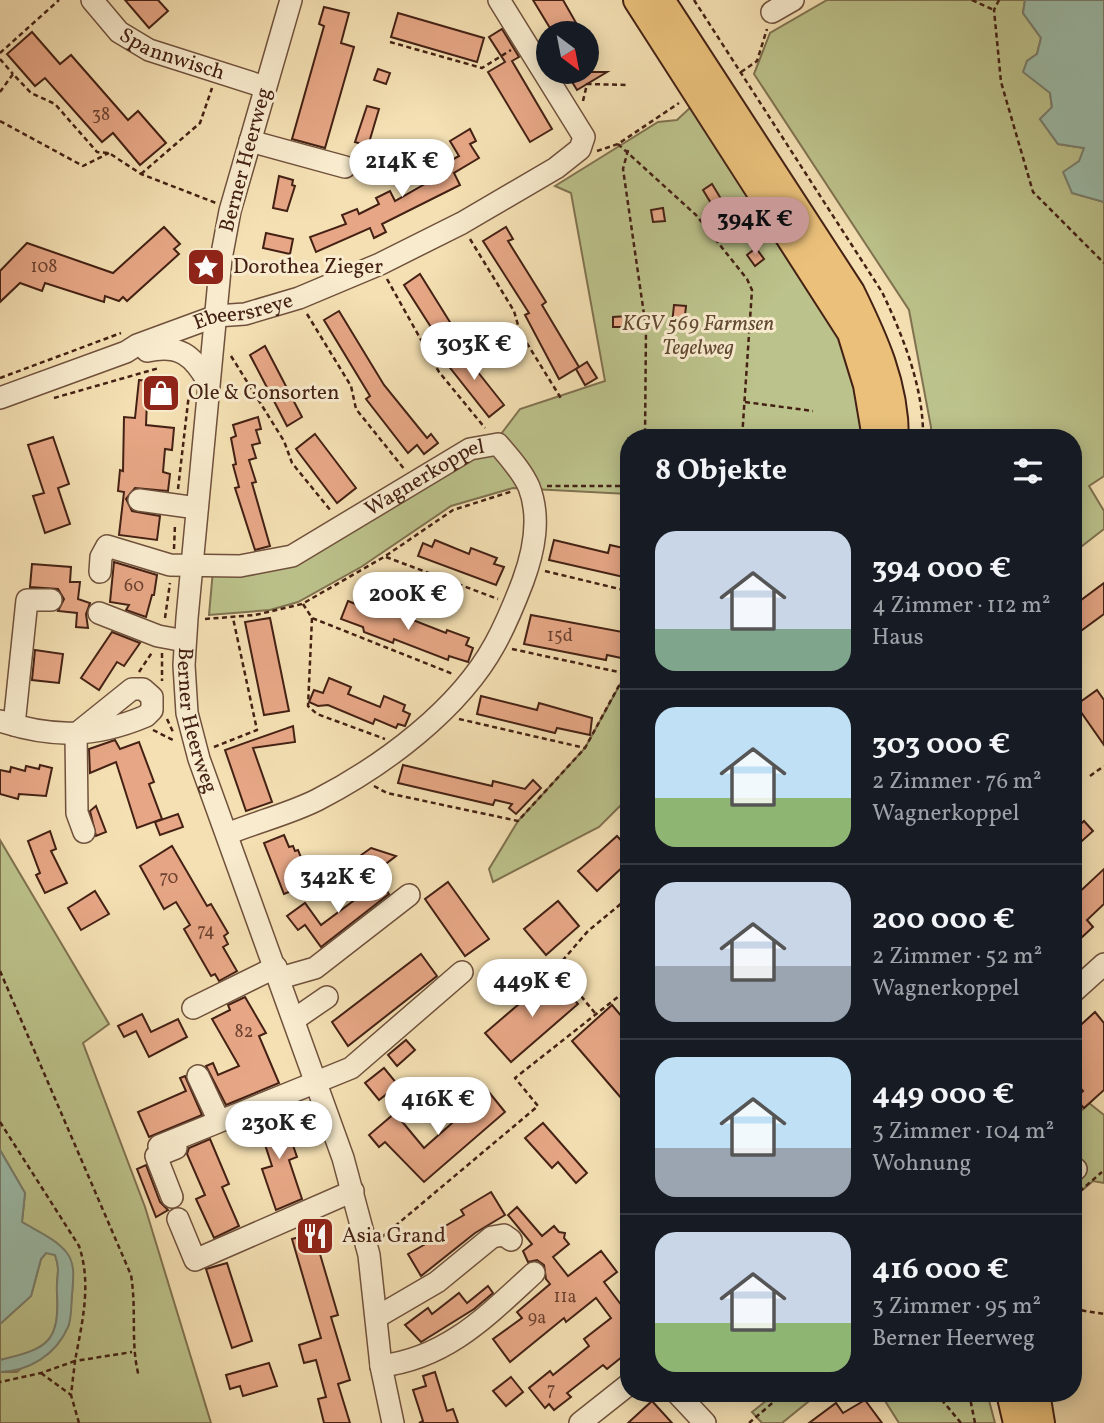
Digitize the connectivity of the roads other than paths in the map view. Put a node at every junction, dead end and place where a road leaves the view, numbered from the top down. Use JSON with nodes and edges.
{"nodes":[{"id":1,"x":92,"y":0,"type":"edge"},
{"id":2,"x":291,"y":0,"type":"edge"},
{"id":3,"x":482,"y":0,"type":"edge"},
{"id":4,"x":497,"y":0,"type":"edge"},
{"id":5,"x":637,"y":0,"type":"edge"},
{"id":6,"x":661,"y":0,"type":"edge"},
{"id":7,"x":793,"y":0,"type":"edge"},
{"id":8,"x":772,"y":12,"type":"road end"},
{"id":9,"x":265,"y":87,"type":"junction"},
{"id":10,"x":250,"y":141,"type":"junction"},
{"id":11,"x":345,"y":167,"type":"dead end"},
{"id":12,"x":216,"y":316,"type":"junction"},
{"id":13,"x":126,"y":352,"type":"junction"},
{"id":14,"x":208,"y":382,"type":"junction"},
{"id":15,"x":0,"y":398,"type":"edge"},
{"id":16,"x":874,"y":429,"type":"edge"},
{"id":17,"x":894,"y":429,"type":"edge"},
{"id":18,"x":139,"y":500,"type":"dead end"},
{"id":19,"x":197,"y":508,"type":"junction"},
{"id":20,"x":191,"y":564,"type":"junction"},
{"id":21,"x":100,"y":572,"type":"dead end"},
{"id":22,"x":51,"y":600,"type":"dead end"},
{"id":23,"x":99,"y":614,"type":"dead end"},
{"id":24,"x":185,"y":641,"type":"junction"},
{"id":25,"x":7,"y":723,"type":"edge"},
{"id":26,"x":84,"y":832,"type":"dead end"},
{"id":27,"x":227,"y":834,"type":"junction"},
{"id":28,"x":409,"y":895,"type":"dead end"},
{"id":29,"x":1104,"y":964,"type":"edge"},
{"id":30,"x":463,"y":972,"type":"dead end"},
{"id":31,"x":278,"y":973,"type":"junction"},
{"id":32,"x":1082,"y":984,"type":"edge"},
{"id":33,"x":327,"y":997,"type":"dead end"},
{"id":34,"x":194,"y":1008,"type":"dead end"},
{"id":35,"x":296,"y":1019,"type":"junction"},
{"id":36,"x":198,"y":1076,"type":"dead end"},
{"id":37,"x":319,"y":1084,"type":"junction"},
{"id":38,"x":219,"y":1121,"type":"junction"},
{"id":39,"x":159,"y":1146,"type":"dead end"},
{"id":40,"x":172,"y":1197,"type":"dead end"},
{"id":41,"x":355,"y":1198,"type":"junction"},
{"id":42,"x":178,"y":1219,"type":"dead end"},
{"id":43,"x":511,"y":1240,"type":"dead end"},
{"id":44,"x":249,"y":1250,"type":"dead end"},
{"id":45,"x":534,"y":1273,"type":"dead end"},
{"id":46,"x":377,"y":1317,"type":"junction"},
{"id":47,"x":382,"y":1366,"type":"junction"},
{"id":48,"x":620,"y":1391,"type":"edge"},
{"id":49,"x":685,"y":1402,"type":"edge"},
{"id":50,"x":1012,"y":1402,"type":"edge"},
{"id":51,"x":1038,"y":1402,"type":"edge"},
{"id":52,"x":393,"y":1423,"type":"edge"},
{"id":53,"x":580,"y":1423,"type":"edge"},
{"id":54,"x":705,"y":1423,"type":"edge"},
{"id":55,"x":1017,"y":1423,"type":"edge"},
{"id":56,"x":1041,"y":1423,"type":"edge"}],
"edges":[{"from":1,"to":9,"type":"street","name":"Spannwisch"},
{"from":2,"to":9,"type":"street","name":"Berner Heerweg"},
{"from":3,"to":4,"type":"street"},
{"from":4,"to":12,"type":"street","name":"Ebeersreye"},
{"from":5,"to":16,"type":"main road"},
{"from":6,"to":17,"type":"main road"},
{"from":7,"to":8,"type":"street"},
{"from":9,"to":10,"type":"street","name":"Berner Heerweg"},
{"from":10,"to":11,"type":"street"},
{"from":10,"to":12,"type":"street","name":"Berner Heerweg"},
{"from":12,"to":13,"type":"street","name":"Ebeersreye"},
{"from":12,"to":14,"type":"street","name":"Berner Heerweg"},
{"from":13,"to":14,"type":"street","name":"Ebeersreye"},
{"from":13,"to":15,"type":"street","name":"Ebeersreye"},
{"from":14,"to":19,"type":"street","name":"Berner Heerweg"},
{"from":18,"to":19,"type":"street"},
{"from":19,"to":20,"type":"street","name":"Berner Heerweg"},
{"from":20,"to":21,"type":"street","name":"Wagnerkoppel"},
{"from":20,"to":24,"type":"street","name":"Berner Heerweg"},
{"from":20,"to":27,"type":"street","name":"Wagnerkoppel"},
{"from":22,"to":25,"type":"street"},
{"from":23,"to":24,"type":"street"},
{"from":24,"to":27,"type":"street","name":"Berner Heerweg"},
{"from":25,"to":26,"type":"street"},
{"from":27,"to":31,"type":"street","name":"Berner Heerweg"},
{"from":28,"to":31,"type":"street"},
{"from":29,"to":32,"type":"street"},
{"from":30,"to":37,"type":"street"},
{"from":31,"to":34,"type":"street"},
{"from":31,"to":35,"type":"street","name":"Berner Heerweg"},
{"from":33,"to":35,"type":"street"},
{"from":35,"to":37,"type":"street","name":"Berner Heerweg"},
{"from":36,"to":38,"type":"street"},
{"from":37,"to":38,"type":"street"},
{"from":37,"to":40,"type":"street"},
{"from":37,"to":41,"type":"street","name":"Berner Heerweg"},
{"from":38,"to":39,"type":"street"},
{"from":41,"to":42,"type":"street"},
{"from":41,"to":44,"type":"street"},
{"from":41,"to":46,"type":"street","name":"Berner Heerweg"},
{"from":43,"to":46,"type":"street"},
{"from":45,"to":47,"type":"street"},
{"from":46,"to":47,"type":"street","name":"Berner Heerweg"},
{"from":47,"to":52,"type":"street","name":"Berner Heerweg"},
{"from":48,"to":53,"type":"street"},
{"from":49,"to":54,"type":"street"},
{"from":50,"to":55,"type":"main road"},
{"from":51,"to":56,"type":"main road"}]}
